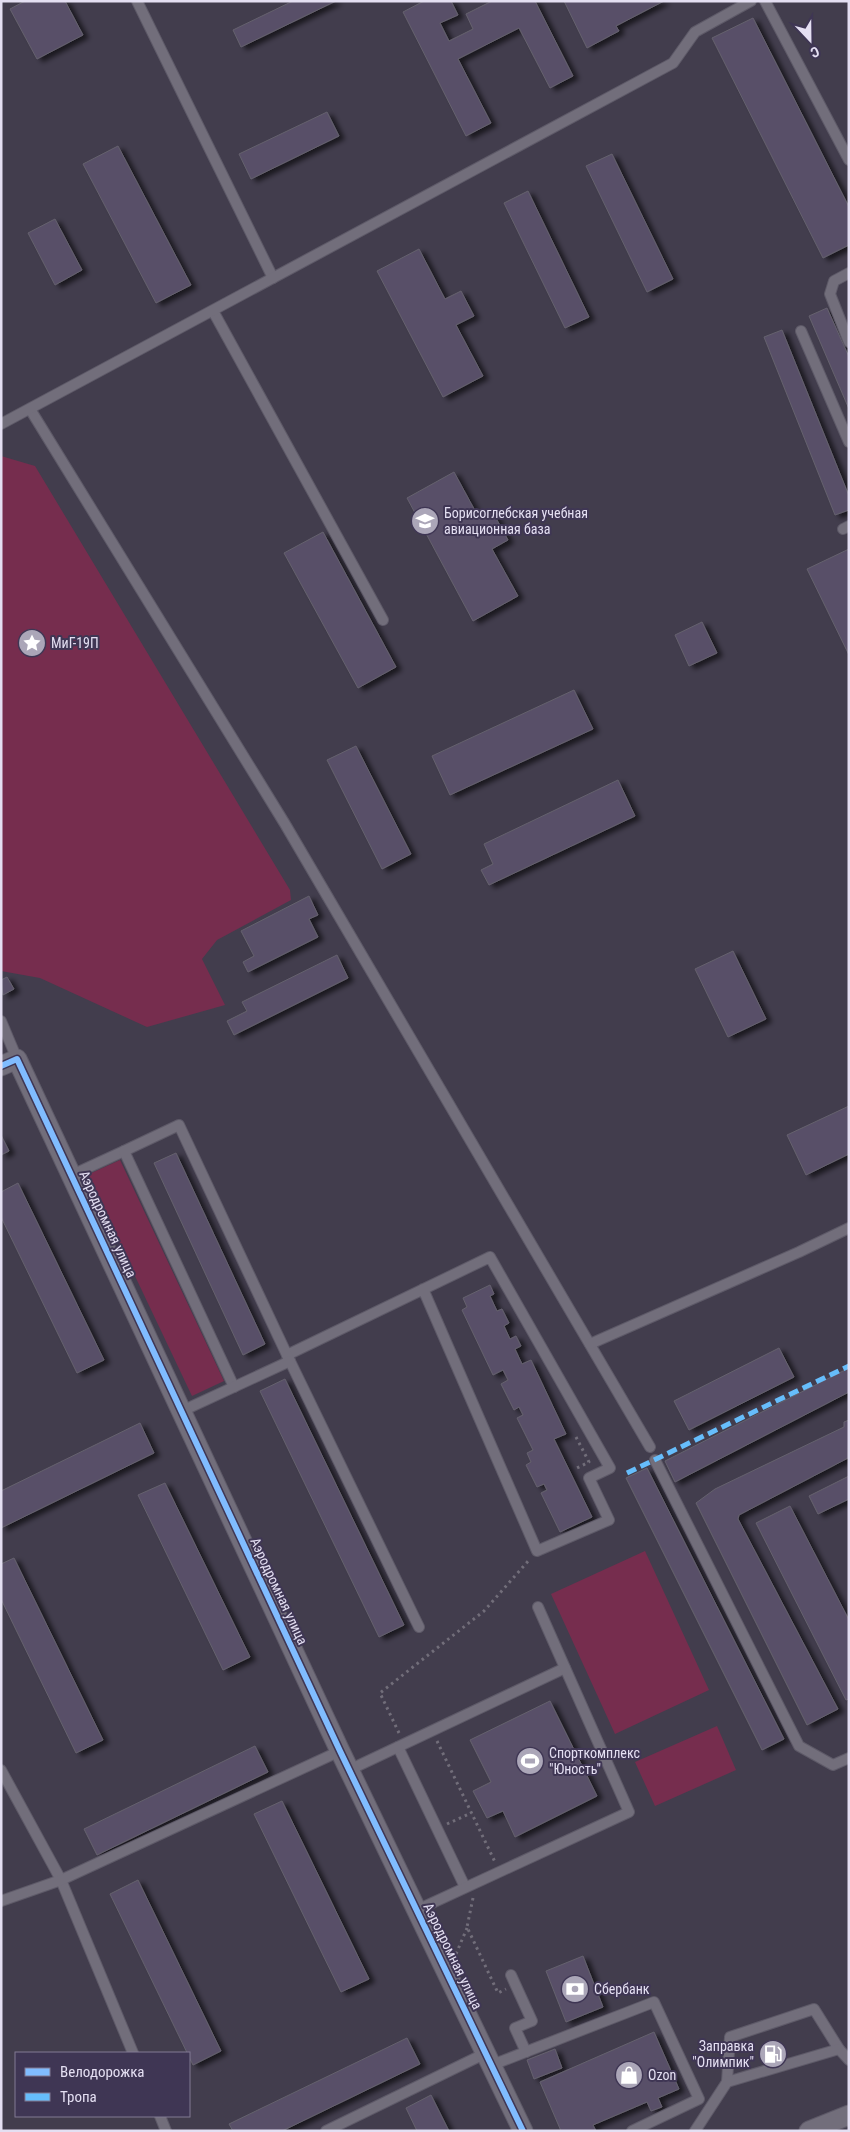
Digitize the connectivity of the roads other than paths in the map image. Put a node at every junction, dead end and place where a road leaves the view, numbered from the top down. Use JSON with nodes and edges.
{"nodes":[{"id":1,"x":138,"y":1,"type":"edge"},
{"id":2,"x":751,"y":1,"type":"edge"},
{"id":3,"x":765,"y":1,"type":"edge"},
{"id":4,"x":739,"y":4,"type":"edge"},
{"id":5,"x":849,"y":160,"type":"edge"},
{"id":6,"x":849,"y":273,"type":"edge"},
{"id":7,"x":273,"y":278,"type":"junction"},
{"id":8,"x":213,"y":310,"type":"junction"},
{"id":9,"x":801,"y":331,"type":"dead end"},
{"id":10,"x":849,"y":342,"type":"edge"},
{"id":11,"x":30,"y":409,"type":"junction"},
{"id":12,"x":1,"y":424,"type":"edge"},
{"id":13,"x":849,"y":442,"type":"edge"},
{"id":14,"x":383,"y":620,"type":"dead end"},
{"id":15,"x":1,"y":1021,"type":"edge"},
{"id":16,"x":9,"y":1063,"type":"edge"},
{"id":17,"x":124,"y":1151,"type":"junction"},
{"id":18,"x":72,"y":1175,"type":"junction"},
{"id":19,"x":849,"y":1228,"type":"edge"},
{"id":20,"x":423,"y":1289,"type":"junction"},
{"id":21,"x":590,"y":1344,"type":"junction"},
{"id":22,"x":289,"y":1358,"type":"junction"},
{"id":23,"x":234,"y":1387,"type":"junction"},
{"id":24,"x":182,"y":1412,"type":"junction"},
{"id":25,"x":650,"y":1447,"type":"dead end"},
{"id":26,"x":655,"y":1460,"type":"dead end"},
{"id":27,"x":538,"y":1607,"type":"dead end"},
{"id":28,"x":419,"y":1627,"type":"dead end"},
{"id":29,"x":565,"y":1668,"type":"junction"},
{"id":30,"x":398,"y":1747,"type":"junction"},
{"id":31,"x":340,"y":1751,"type":"junction"},
{"id":32,"x":849,"y":1758,"type":"edge"},
{"id":33,"x":1,"y":1770,"type":"edge"},
{"id":34,"x":349,"y":1770,"type":"junction"},
{"id":35,"x":5,"y":1785,"type":"edge"},
{"id":36,"x":61,"y":1880,"type":"junction"},
{"id":37,"x":465,"y":1888,"type":"junction"},
{"id":38,"x":1,"y":1901,"type":"edge"},
{"id":39,"x":416,"y":1910,"type":"junction"},
{"id":40,"x":511,"y":1975,"type":"dead end"},
{"id":41,"x":839,"y":2049,"type":"junction"},
{"id":42,"x":134,"y":2052,"type":"edge"},
{"id":43,"x":526,"y":2052,"type":"junction"},
{"id":44,"x":489,"y":2059,"type":"junction"},
{"id":45,"x":849,"y":2060,"type":"edge"},
{"id":46,"x":728,"y":2082,"type":"junction"},
{"id":47,"x":849,"y":2115,"type":"edge"},
{"id":48,"x":160,"y":2117,"type":"edge"},
{"id":49,"x":166,"y":2131,"type":"edge"},
{"id":50,"x":326,"y":2131,"type":"edge"},
{"id":51,"x":523,"y":2131,"type":"edge"},
{"id":52,"x":632,"y":2131,"type":"edge"},
{"id":53,"x":694,"y":2131,"type":"edge"},
{"id":54,"x":809,"y":2131,"type":"edge"}],
"edges":[{"from":1,"to":7,"type":"lane"},
{"from":2,"to":4,"type":"lane"},
{"from":3,"to":5,"type":"lane"},
{"from":4,"to":7,"type":"lane"},
{"from":6,"to":10,"type":"lane"},
{"from":7,"to":8,"type":"lane"},
{"from":8,"to":11,"type":"lane"},
{"from":8,"to":14,"type":"lane"},
{"from":9,"to":13,"type":"lane"},
{"from":11,"to":12,"type":"lane"},
{"from":11,"to":21,"type":"lane"},
{"from":15,"to":16,"type":"lane"},
{"from":16,"to":18,"type":"street","name":"Аэродромная улица"},
{"from":17,"to":18,"type":"lane"},
{"from":17,"to":22,"type":"lane"},
{"from":17,"to":23,"type":"lane"},
{"from":18,"to":24,"type":"street","name":"Аэродромная улица"},
{"from":19,"to":21,"type":"lane"},
{"from":20,"to":20,"type":"lane"},
{"from":20,"to":22,"type":"lane"},
{"from":21,"to":25,"type":"lane"},
{"from":22,"to":23,"type":"lane"},
{"from":22,"to":28,"type":"lane"},
{"from":23,"to":24,"type":"lane"},
{"from":24,"to":31,"type":"street","name":"Аэродромная улица"},
{"from":26,"to":32,"type":"lane"},
{"from":27,"to":29,"type":"lane"},
{"from":29,"to":30,"type":"lane"},
{"from":29,"to":37,"type":"lane"},
{"from":30,"to":34,"type":"lane"},
{"from":30,"to":37,"type":"lane"},
{"from":31,"to":34,"type":"street","name":"Аэродромная улица"},
{"from":31,"to":36,"type":"lane"},
{"from":33,"to":35,"type":"lane"},
{"from":34,"to":39,"type":"street","name":"Аэродромная улица"},
{"from":35,"to":36,"type":"lane"},
{"from":36,"to":38,"type":"lane"},
{"from":36,"to":42,"type":"lane"},
{"from":37,"to":39,"type":"lane"},
{"from":39,"to":44,"type":"street","name":"Аэродромная улица"},
{"from":40,"to":43,"type":"lane"},
{"from":41,"to":45,"type":"lane"},
{"from":41,"to":46,"type":"lane"},
{"from":41,"to":46,"type":"lane"},
{"from":43,"to":44,"type":"lane"},
{"from":43,"to":52,"type":"lane"},
{"from":44,"to":50,"type":"lane"},
{"from":44,"to":51,"type":"street","name":"Аэродромная улица"},
{"from":46,"to":53,"type":"lane"},
{"from":47,"to":54,"type":"street"},
{"from":48,"to":49,"type":"lane"}]}
